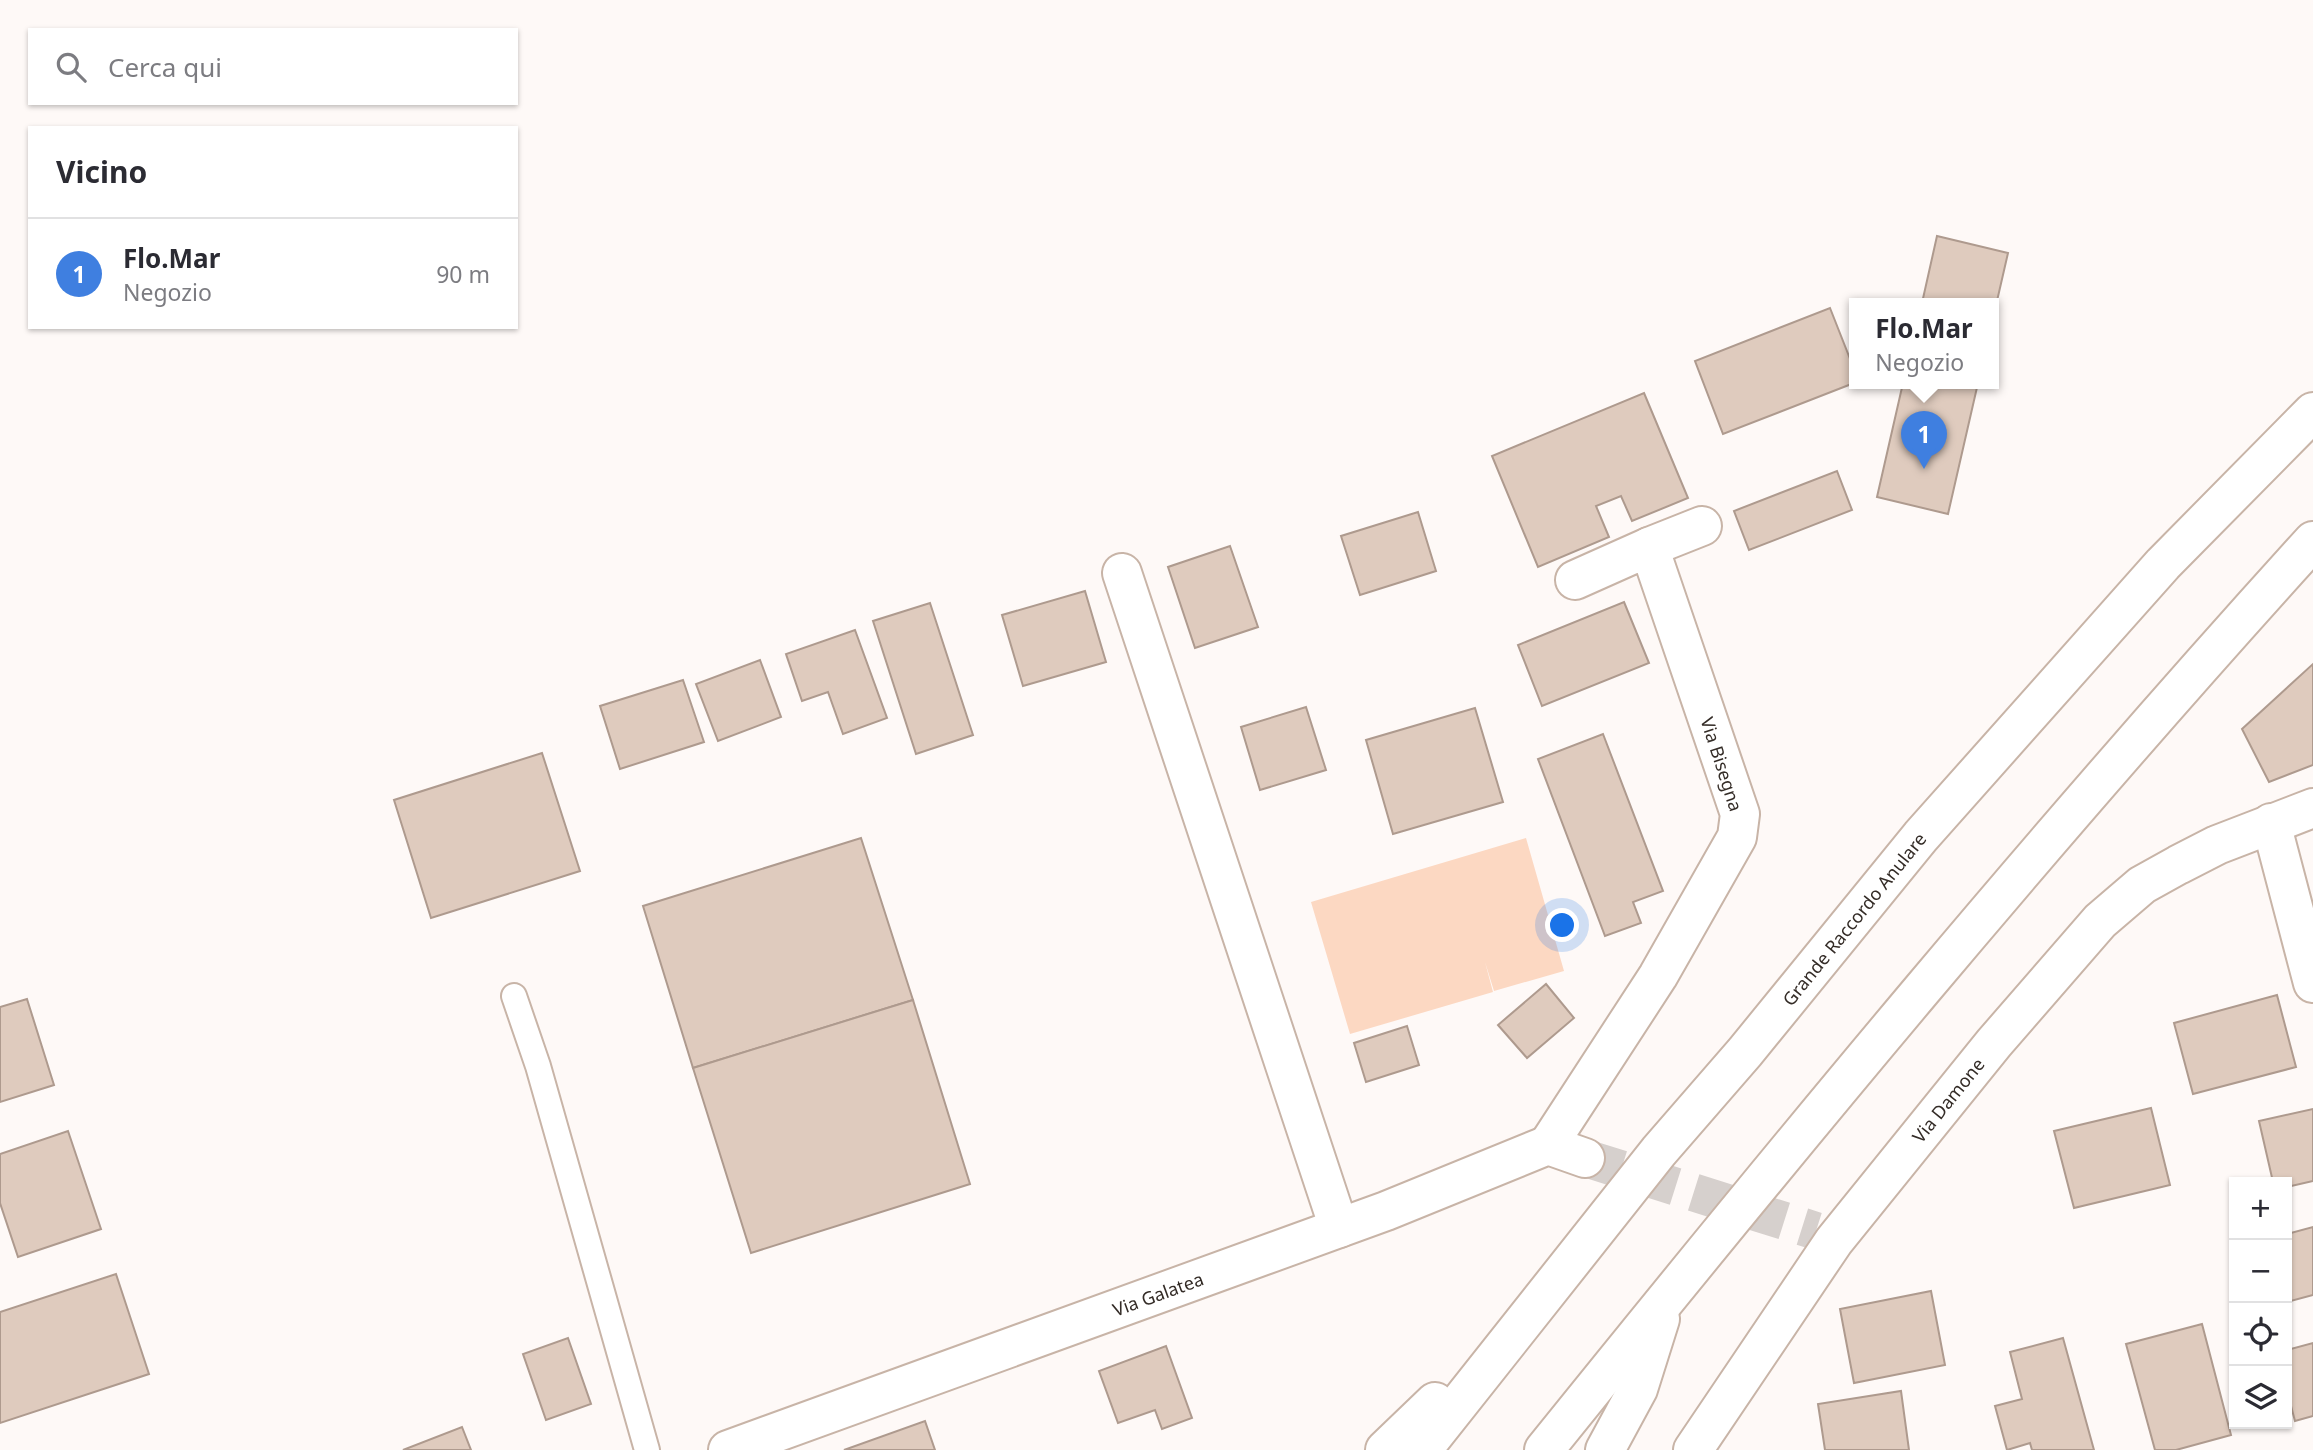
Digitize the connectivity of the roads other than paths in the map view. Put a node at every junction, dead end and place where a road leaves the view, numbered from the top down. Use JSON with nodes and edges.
{"nodes":[{"id":1,"x":2313,"y":412,"type":"edge"},
{"id":2,"x":1702,"y":526,"type":"dead end"},
{"id":3,"x":2313,"y":541,"type":"edge"},
{"id":4,"x":1649,"y":547,"type":"junction"},
{"id":5,"x":1122,"y":573,"type":"dead end"},
{"id":6,"x":1575,"y":580,"type":"dead end"},
{"id":7,"x":2313,"y":808,"type":"edge"},
{"id":8,"x":2271,"y":823,"type":"junction"},
{"id":9,"x":2313,"y":983,"type":"edge"},
{"id":10,"x":514,"y":996,"type":"dead end"},
{"id":11,"x":1548,"y":1145,"type":"junction"},
{"id":12,"x":1585,"y":1158,"type":"tunnel mouth"},
{"id":13,"x":1339,"y":1228,"type":"junction"},
{"id":14,"x":1667,"y":1297,"type":"junction"},
{"id":15,"x":1543,"y":1300,"type":"junction"},
{"id":16,"x":647,"y":1450,"type":"edge"},
{"id":17,"x":728,"y":1450,"type":"edge"},
{"id":18,"x":1385,"y":1450,"type":"edge"},
{"id":19,"x":1422,"y":1450,"type":"edge"},
{"id":20,"x":1544,"y":1450,"type":"edge"},
{"id":21,"x":1605,"y":1450,"type":"edge"},
{"id":22,"x":1693,"y":1450,"type":"edge"}],
"edges":[{"from":1,"to":15,"type":"main road","name":"Grande Raccordo Anulare"},
{"from":2,"to":4,"type":"main road"},
{"from":3,"to":14,"type":"main road"},
{"from":4,"to":6,"type":"main road"},
{"from":4,"to":11,"type":"main road","name":"Via Bisegna"},
{"from":5,"to":13,"type":"main road"},
{"from":7,"to":8,"type":"main road"},
{"from":8,"to":9,"type":"main road"},
{"from":8,"to":22,"type":"main road","name":"Via Damone"},
{"from":10,"to":16,"type":"lane"},
{"from":11,"to":12,"type":"main road"},
{"from":11,"to":13,"type":"main road","name":"Via Galatea"},
{"from":13,"to":17,"type":"main road","name":"Via Galatea"},
{"from":14,"to":20,"type":"main road"},
{"from":14,"to":21,"type":"main road"},
{"from":15,"to":18,"type":"main road"},
{"from":15,"to":19,"type":"main road","name":"Grande Raccordo Anulare"}]}
